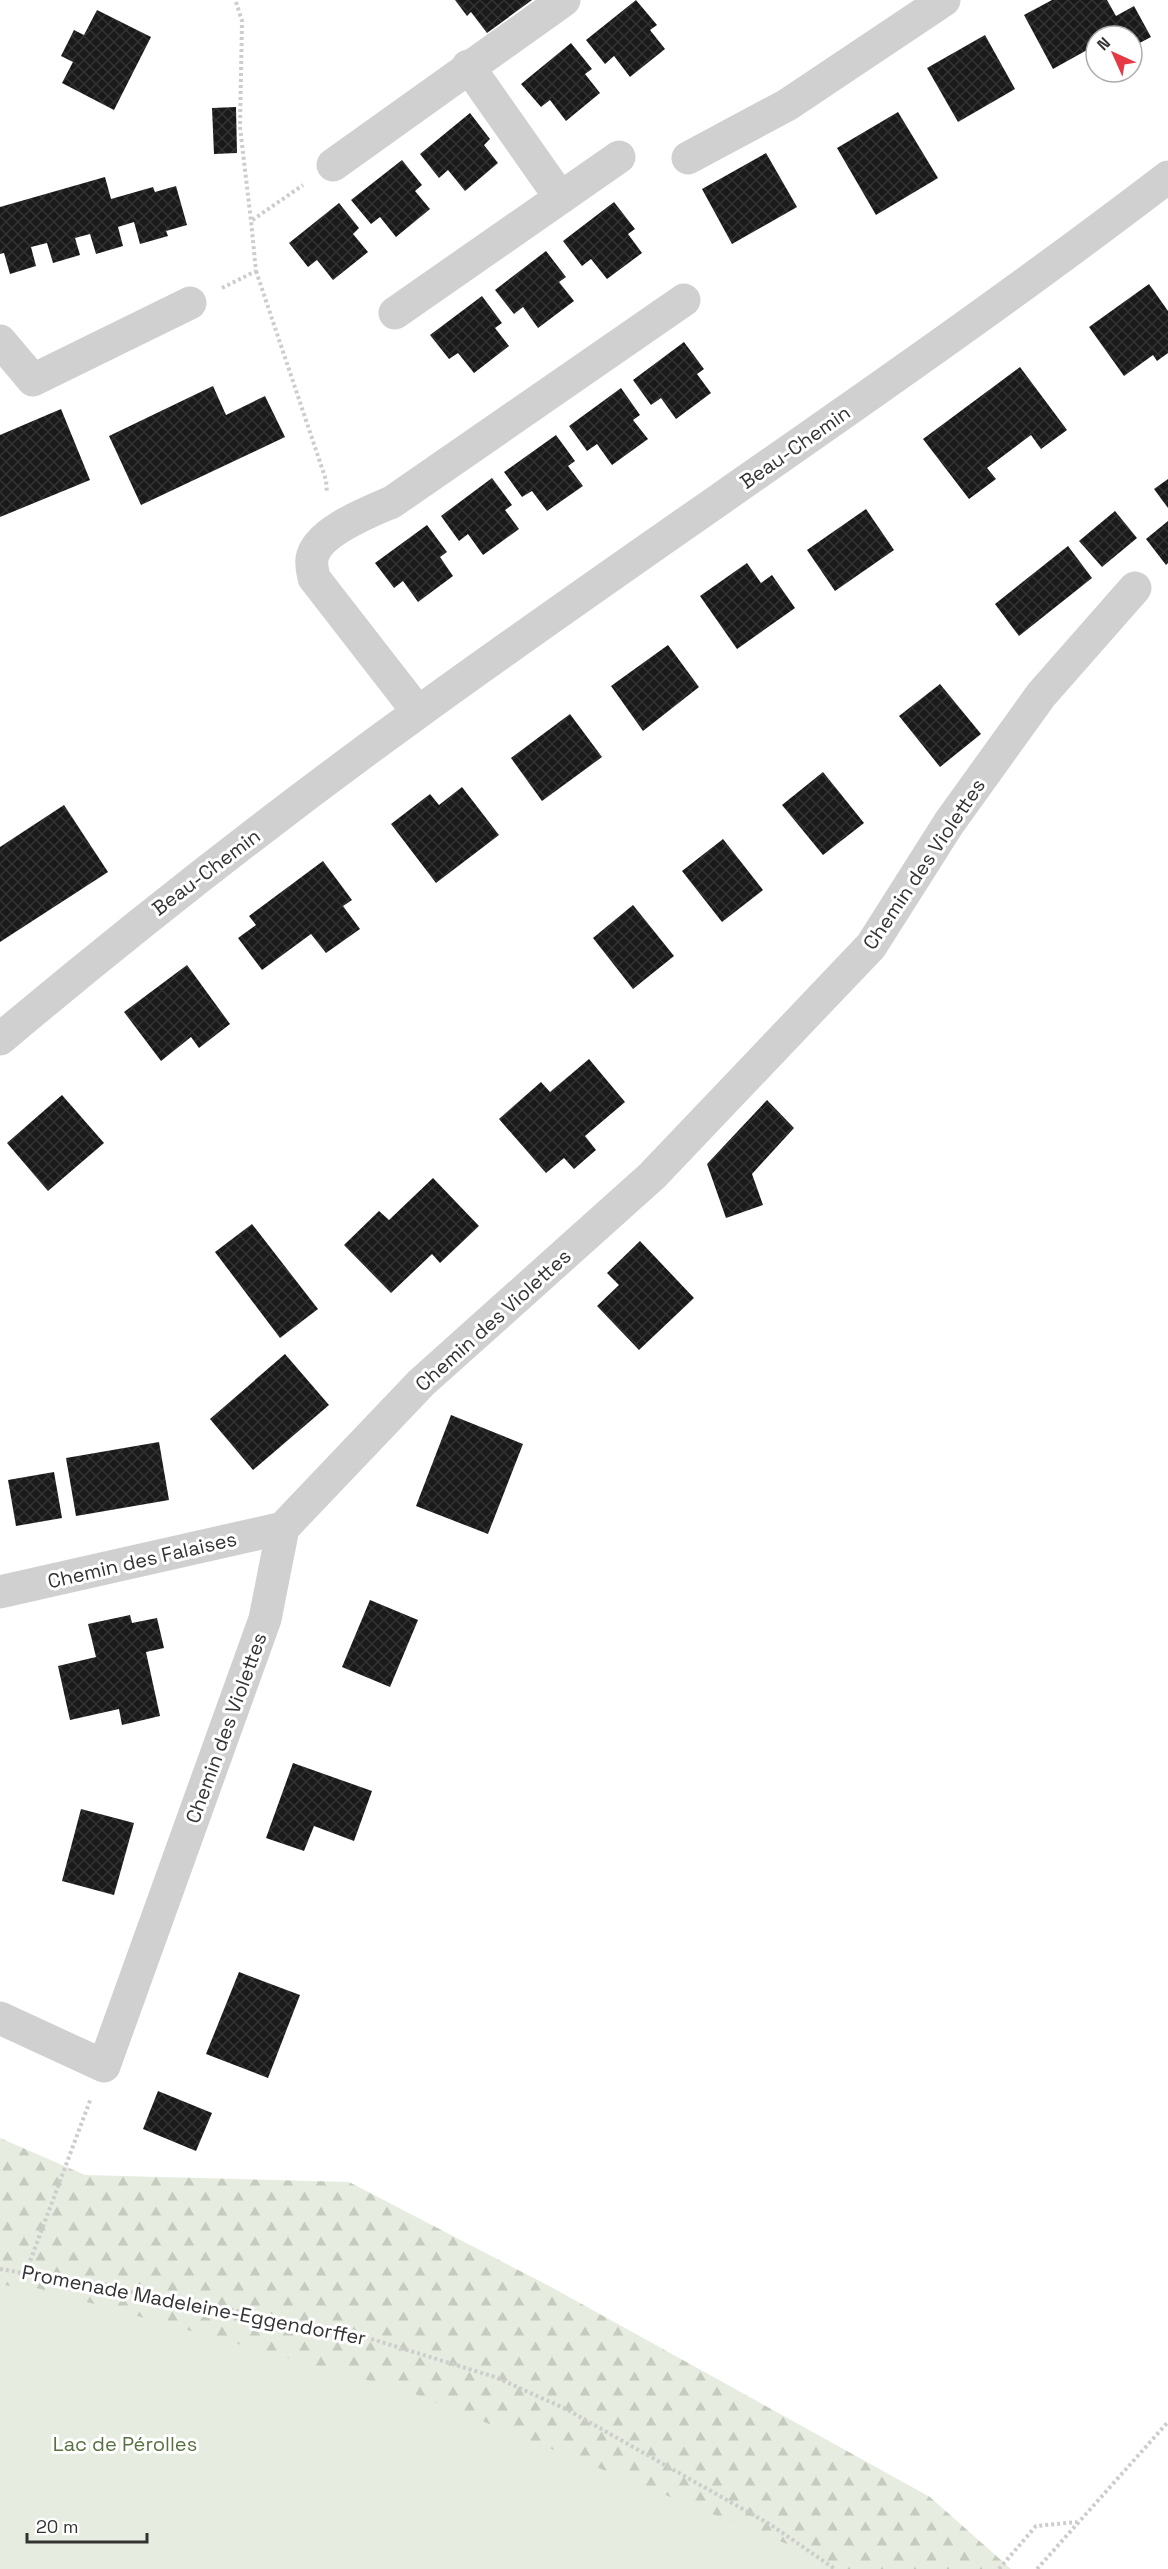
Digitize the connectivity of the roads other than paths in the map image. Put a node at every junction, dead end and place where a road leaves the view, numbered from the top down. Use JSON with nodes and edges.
{"nodes":[{"id":1,"x":564,"y":0,"type":"edge"},
{"id":2,"x":944,"y":0,"type":"edge"},
{"id":3,"x":468,"y":66,"type":"junction"},
{"id":4,"x":619,"y":157,"type":"dead end"},
{"id":5,"x":687,"y":158,"type":"dead end"},
{"id":6,"x":333,"y":165,"type":"road end"},
{"id":7,"x":1168,"y":177,"type":"edge"},
{"id":8,"x":560,"y":197,"type":"junction"},
{"id":9,"x":684,"y":300,"type":"dead end"},
{"id":10,"x":190,"y":303,"type":"road end"},
{"id":11,"x":395,"y":313,"type":"dead end"},
{"id":12,"x":0,"y":341,"type":"edge"},
{"id":13,"x":1135,"y":588,"type":"dead end"},
{"id":14,"x":418,"y":712,"type":"junction"},
{"id":15,"x":0,"y":1039,"type":"edge"},
{"id":16,"x":283,"y":1528,"type":"junction"},
{"id":17,"x":0,"y":1592,"type":"edge"},
{"id":18,"x":0,"y":2018,"type":"edge"}],
"edges":[{"from":1,"to":3,"type":"street"},
{"from":2,"to":5,"type":"street"},
{"from":3,"to":6,"type":"street"},
{"from":3,"to":8,"type":"street"},
{"from":4,"to":8,"type":"street"},
{"from":7,"to":14,"type":"street","name":"Beau-Chemin"},
{"from":8,"to":11,"type":"street"},
{"from":9,"to":14,"type":"street"},
{"from":10,"to":12,"type":"street"},
{"from":13,"to":16,"type":"street","name":"Chemin des Violettes"},
{"from":14,"to":15,"type":"street","name":"Beau-Chemin"},
{"from":16,"to":17,"type":"street","name":"Chemin des Falaises"},
{"from":16,"to":18,"type":"street","name":"Chemin des Violettes"}]}
